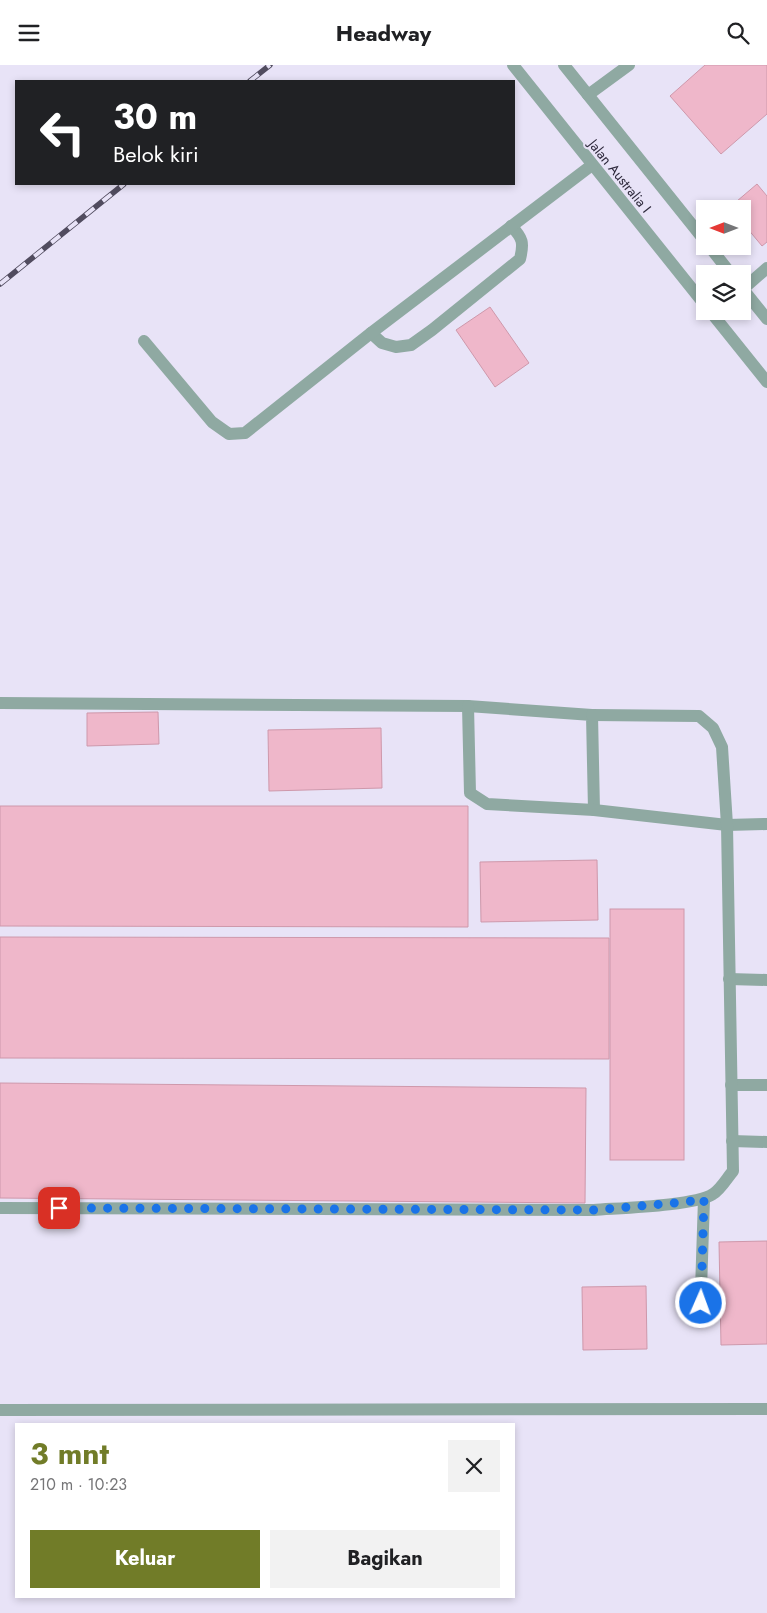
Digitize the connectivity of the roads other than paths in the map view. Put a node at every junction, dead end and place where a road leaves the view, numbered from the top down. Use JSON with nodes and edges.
{"nodes":[{"id":1,"x":513,"y":65,"type":"edge"},
{"id":2,"x":564,"y":65,"type":"edge"},
{"id":3,"x":629,"y":65,"type":"edge"},
{"id":4,"x":588,"y":95,"type":"junction"},
{"id":5,"x":592,"y":165,"type":"junction"},
{"id":6,"x":511,"y":226,"type":"junction"},
{"id":7,"x":696,"y":230,"type":"edge"},
{"id":8,"x":716,"y":255,"type":"edge"},
{"id":9,"x":724,"y":265,"type":"edge"},
{"id":10,"x":767,"y":268,"type":"edge"},
{"id":11,"x":751,"y":282,"type":"edge"},
{"id":12,"x":696,"y":294,"type":"edge"},
{"id":13,"x":751,"y":299,"type":"edge"},
{"id":14,"x":767,"y":319,"type":"edge"},
{"id":15,"x":717,"y":320,"type":"edge"},
{"id":16,"x":371,"y":333,"type":"junction"},
{"id":17,"x":144,"y":341,"type":"dead end"},
{"id":18,"x":767,"y":381,"type":"edge"},
{"id":19,"x":0,"y":703,"type":"edge"},
{"id":20,"x":468,"y":706,"type":"junction"},
{"id":21,"x":592,"y":715,"type":"junction"},
{"id":22,"x":594,"y":809,"type":"junction"},
{"id":23,"x":767,"y":824,"type":"edge"},
{"id":24,"x":727,"y":825,"type":"junction"},
{"id":25,"x":729,"y":979,"type":"junction"},
{"id":26,"x":767,"y":980,"type":"edge"},
{"id":27,"x":731,"y":1085,"type":"junction"},
{"id":28,"x":767,"y":1085,"type":"edge"},
{"id":29,"x":732,"y":1141,"type":"junction"},
{"id":30,"x":767,"y":1142,"type":"edge"},
{"id":31,"x":704,"y":1199,"type":"junction"},
{"id":32,"x":0,"y":1208,"type":"edge"},
{"id":33,"x":700,"y":1320,"type":"dead end"},
{"id":34,"x":767,"y":1409,"type":"edge"},
{"id":35,"x":0,"y":1410,"type":"edge"}],
"edges":[{"from":1,"to":5,"type":"lane","name":"Jalan Australia I"},
{"from":2,"to":4,"type":"lane","name":"Jalan Australia I"},
{"from":3,"to":4,"type":"lane"},
{"from":4,"to":7,"type":"lane","name":"Jalan Australia I"},
{"from":5,"to":6,"type":"lane"},
{"from":5,"to":12,"type":"lane","name":"Jalan Australia I"},
{"from":6,"to":16,"type":"lane"},
{"from":6,"to":16,"type":"lane"},
{"from":8,"to":9,"type":"lane"},
{"from":10,"to":11,"type":"lane"},
{"from":13,"to":14,"type":"lane"},
{"from":15,"to":18,"type":"lane"},
{"from":16,"to":17,"type":"lane"},
{"from":19,"to":20,"type":"lane"},
{"from":20,"to":21,"type":"lane"},
{"from":20,"to":22,"type":"lane"},
{"from":21,"to":22,"type":"lane"},
{"from":21,"to":24,"type":"lane"},
{"from":22,"to":24,"type":"lane"},
{"from":23,"to":24,"type":"lane"},
{"from":24,"to":25,"type":"lane"},
{"from":25,"to":26,"type":"lane"},
{"from":25,"to":27,"type":"lane"},
{"from":27,"to":28,"type":"lane"},
{"from":27,"to":29,"type":"lane"},
{"from":29,"to":30,"type":"lane"},
{"from":29,"to":31,"type":"lane"},
{"from":31,"to":32,"type":"lane"},
{"from":31,"to":33,"type":"lane"},
{"from":34,"to":35,"type":"lane"}]}
